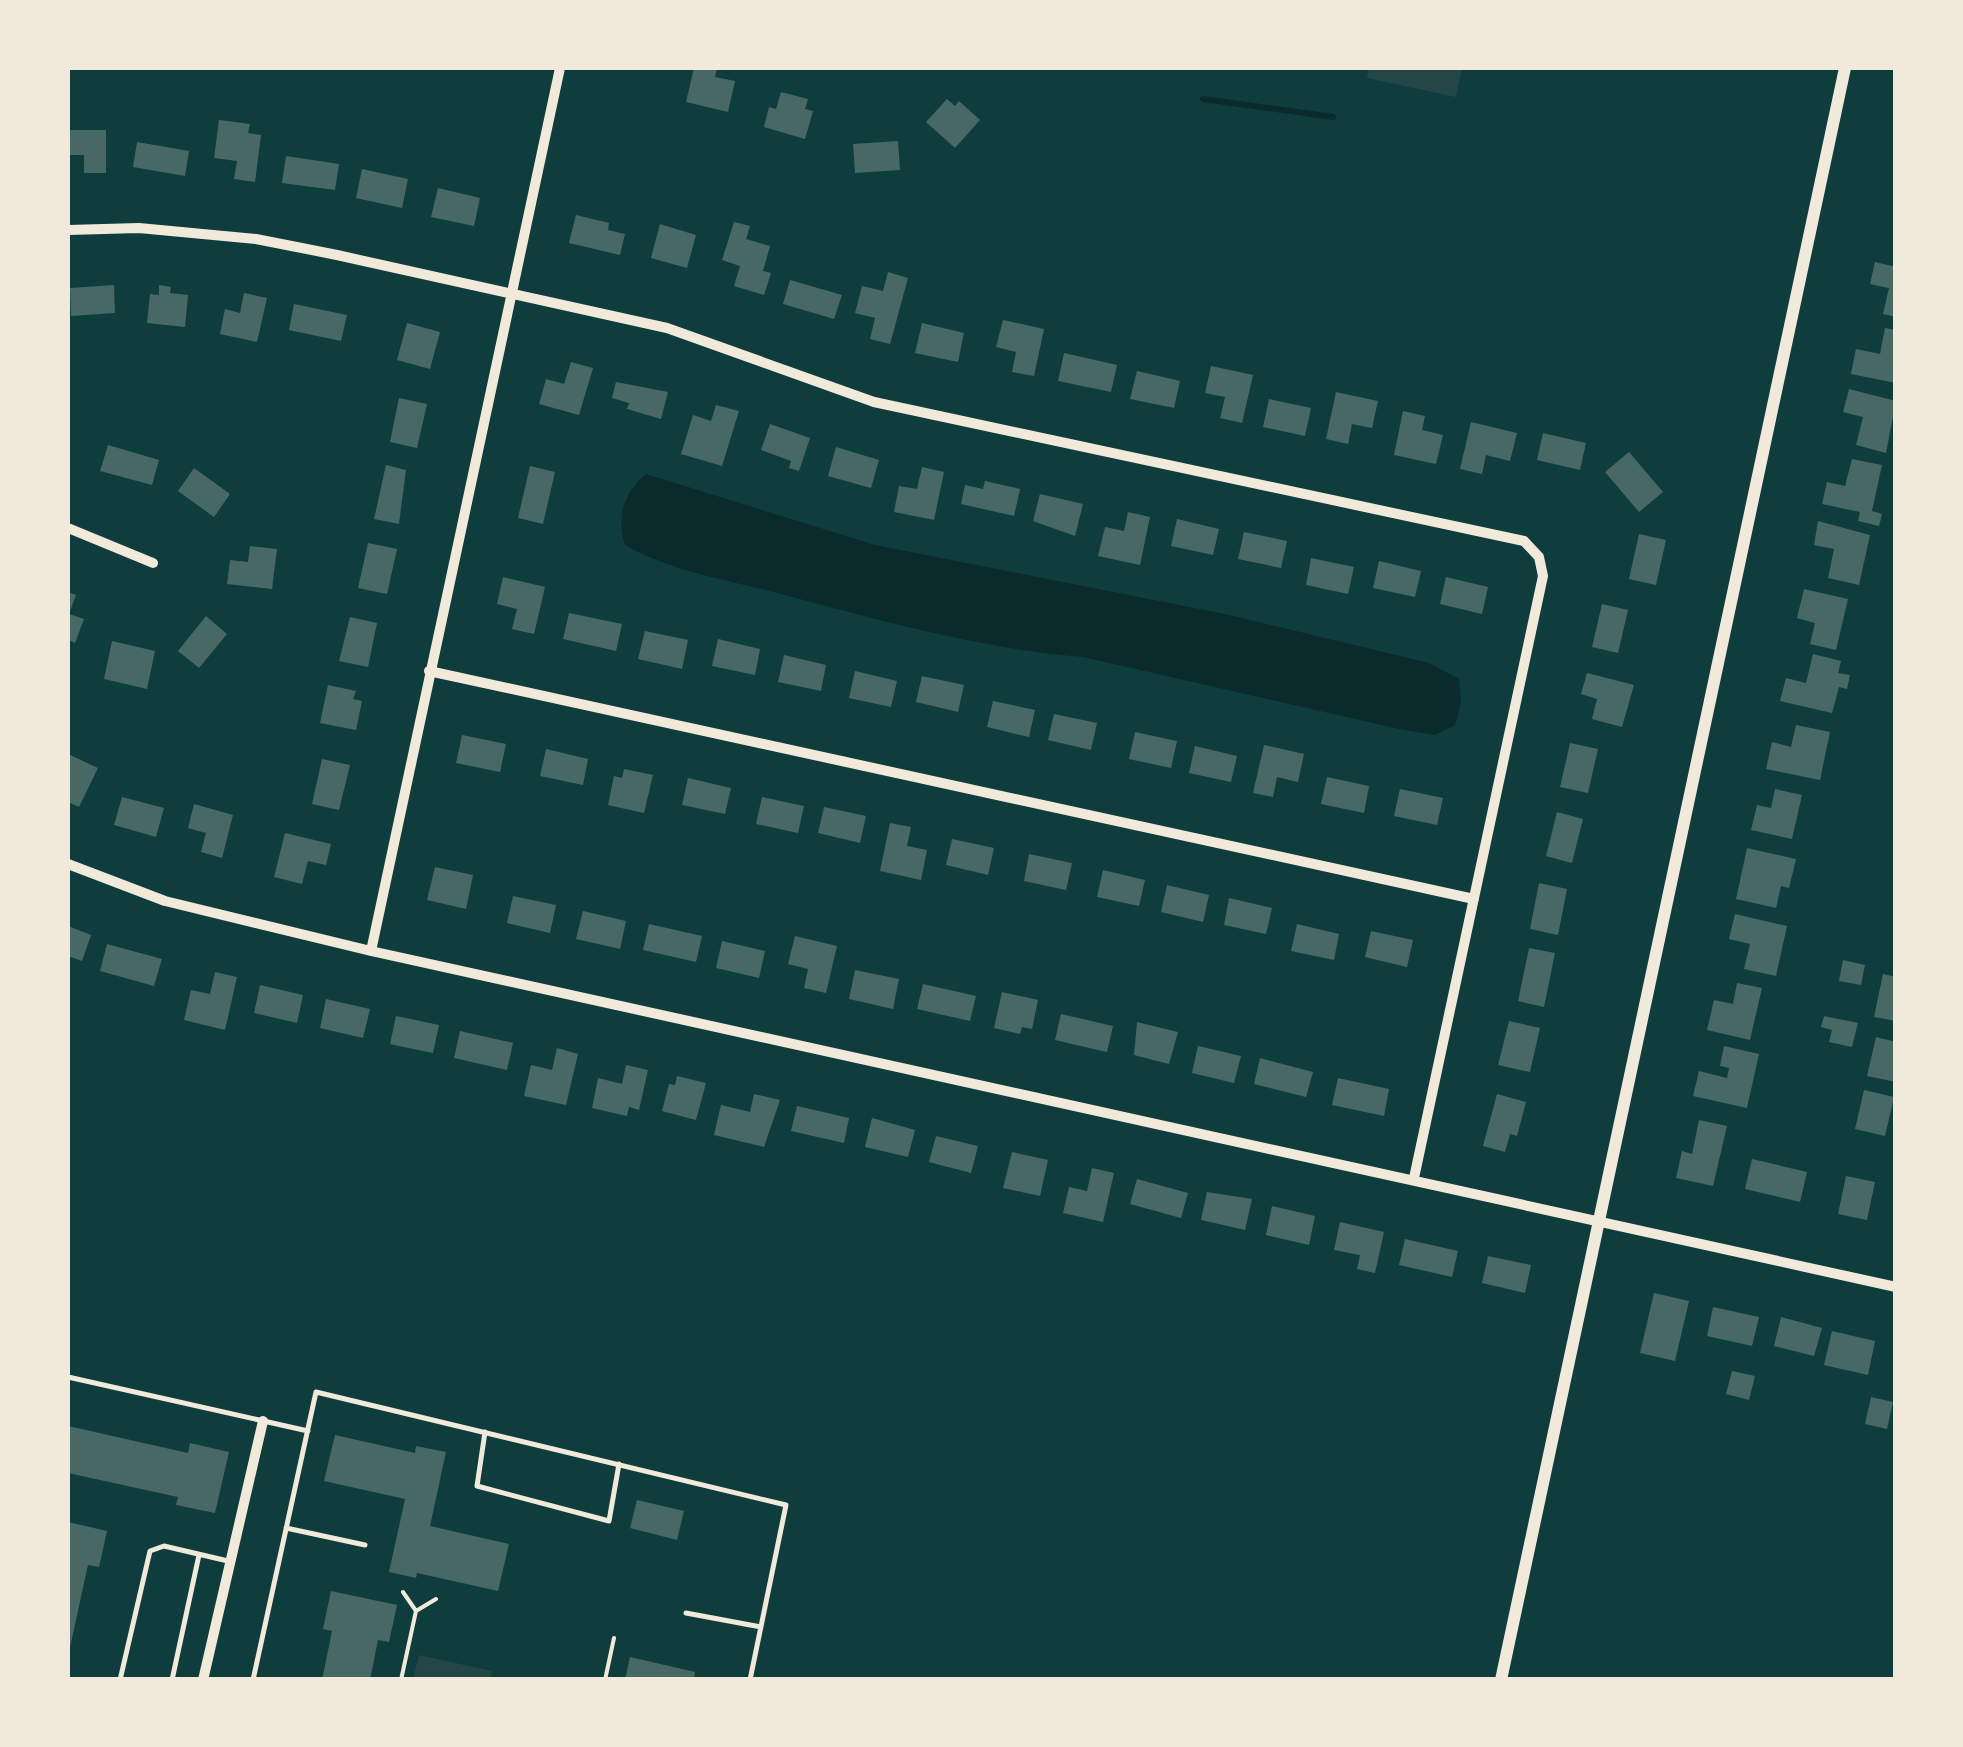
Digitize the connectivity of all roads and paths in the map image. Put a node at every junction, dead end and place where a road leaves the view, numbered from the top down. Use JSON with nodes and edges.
{"nodes":[{"id":1,"x":560,"y":68,"type":"edge"},
{"id":2,"x":1845,"y":68,"type":"edge"},
{"id":3,"x":68,"y":230,"type":"edge"},
{"id":4,"x":510,"y":293,"type":"junction"},
{"id":5,"x":68,"y":528,"type":"edge"},
{"id":6,"x":153,"y":562,"type":"dead end"},
{"id":7,"x":430,"y":671,"type":"junction"},
{"id":8,"x":68,"y":864,"type":"edge"},
{"id":9,"x":1474,"y":899,"type":"junction"},
{"id":10,"x":371,"y":950,"type":"junction"},
{"id":11,"x":1414,"y":1178,"type":"junction"},
{"id":12,"x":1600,"y":1220,"type":"junction"},
{"id":13,"x":1896,"y":1287,"type":"edge"},
{"id":14,"x":68,"y":1378,"type":"edge"},
{"id":15,"x":263,"y":1421,"type":"junction"},
{"id":16,"x":308,"y":1430,"type":"junction"},
{"id":17,"x":486,"y":1432,"type":"junction"},
{"id":18,"x":619,"y":1464,"type":"junction"},
{"id":19,"x":286,"y":1528,"type":"junction"},
{"id":20,"x":365,"y":1545,"type":"dead end"},
{"id":21,"x":199,"y":1554,"type":"junction"},
{"id":22,"x":231,"y":1562,"type":"junction"},
{"id":23,"x":402,"y":1592,"type":"dead end"},
{"id":24,"x":436,"y":1599,"type":"dead end"},
{"id":25,"x":416,"y":1611,"type":"junction"},
{"id":26,"x":686,"y":1613,"type":"dead end"},
{"id":27,"x":760,"y":1628,"type":"junction"},
{"id":28,"x":614,"y":1638,"type":"dead end"},
{"id":29,"x":120,"y":1680,"type":"edge"},
{"id":30,"x":172,"y":1680,"type":"edge"},
{"id":31,"x":204,"y":1680,"type":"edge"},
{"id":32,"x":253,"y":1680,"type":"edge"},
{"id":33,"x":401,"y":1680,"type":"edge"},
{"id":34,"x":605,"y":1680,"type":"edge"},
{"id":35,"x":750,"y":1680,"type":"edge"},
{"id":36,"x":1501,"y":1680,"type":"edge"}],
"edges":[{"from":1,"to":4,"type":"street"},
{"from":2,"to":12,"type":"street"},
{"from":3,"to":4,"type":"street"},
{"from":4,"to":7,"type":"street"},
{"from":4,"to":9,"type":"street"},
{"from":5,"to":6,"type":"street"},
{"from":7,"to":9,"type":"street"},
{"from":7,"to":10,"type":"street"},
{"from":8,"to":10,"type":"street"},
{"from":9,"to":11,"type":"street"},
{"from":10,"to":11,"type":"street"},
{"from":11,"to":12,"type":"street"},
{"from":12,"to":13,"type":"street"},
{"from":12,"to":36,"type":"street"},
{"from":14,"to":15,"type":"lane"},
{"from":15,"to":16,"type":"lane"},
{"from":15,"to":22,"type":"street"},
{"from":16,"to":17,"type":"lane"},
{"from":16,"to":19,"type":"lane"},
{"from":17,"to":18,"type":"lane"},
{"from":17,"to":18,"type":"lane"},
{"from":18,"to":27,"type":"lane"},
{"from":19,"to":20,"type":"lane"},
{"from":19,"to":32,"type":"lane"},
{"from":21,"to":22,"type":"lane"},
{"from":21,"to":29,"type":"lane"},
{"from":21,"to":30,"type":"lane"},
{"from":22,"to":31,"type":"street"},
{"from":23,"to":25,"type":"path"},
{"from":24,"to":25,"type":"path"},
{"from":25,"to":33,"type":"path"},
{"from":26,"to":27,"type":"lane"},
{"from":27,"to":35,"type":"lane"},
{"from":28,"to":34,"type":"path"}]}
